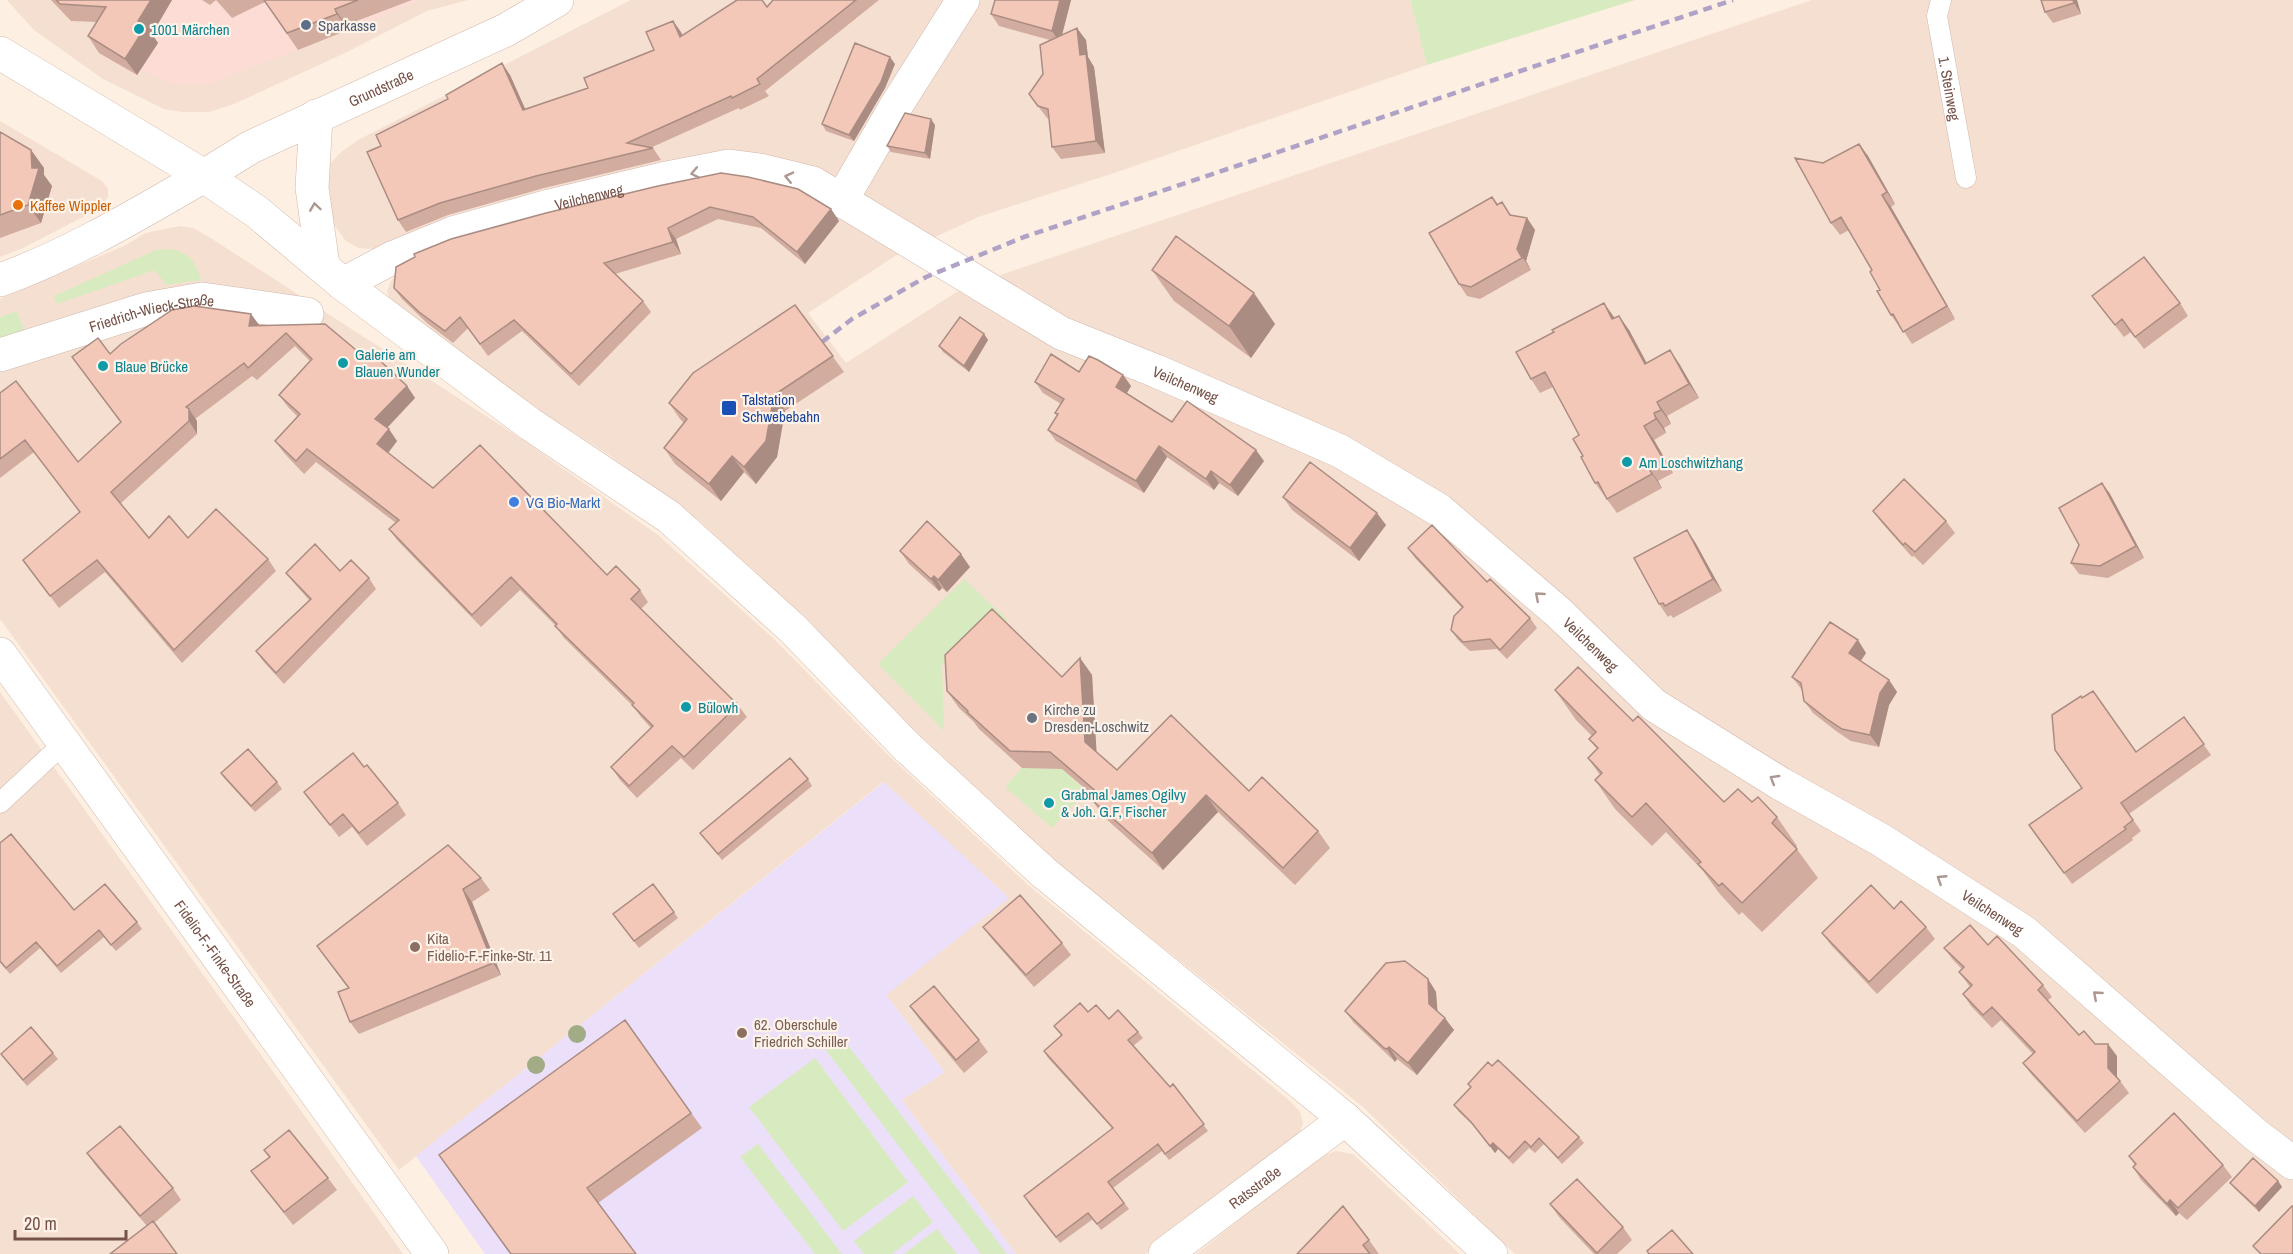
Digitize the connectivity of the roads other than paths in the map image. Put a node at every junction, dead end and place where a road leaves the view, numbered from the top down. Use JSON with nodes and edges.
{"nodes":[{"id":1,"x":557,"y":0,"type":"edge"},
{"id":2,"x":963,"y":0,"type":"edge"},
{"id":3,"x":1941,"y":0,"type":"edge"},
{"id":4,"x":0,"y":53,"type":"edge"},
{"id":5,"x":316,"y":116,"type":"junction"},
{"id":6,"x":204,"y":176,"type":"junction"},
{"id":7,"x":1966,"y":178,"type":"dead end"},
{"id":8,"x":841,"y":201,"type":"junction"},
{"id":9,"x":333,"y":274,"type":"junction"},
{"id":10,"x":0,"y":280,"type":"edge"},
{"id":11,"x":307,"y":314,"type":"dead end"},
{"id":12,"x":0,"y":355,"type":"edge"},
{"id":13,"x":0,"y":654,"type":"edge"},
{"id":14,"x":64,"y":743,"type":"junction"},
{"id":15,"x":0,"y":802,"type":"edge"},
{"id":16,"x":1345,"y":1119,"type":"junction"},
{"id":17,"x":2293,"y":1163,"type":"edge"},
{"id":18,"x":432,"y":1254,"type":"edge"},
{"id":19,"x":1165,"y":1254,"type":"edge"},
{"id":20,"x":1491,"y":1254,"type":"edge"}],
"edges":[{"from":1,"to":5,"type":"street","name":"Grundstraße"},
{"from":2,"to":8,"type":"street"},
{"from":3,"to":7,"type":"lane","name":"1. Steinweg"},
{"from":4,"to":6,"type":"street"},
{"from":5,"to":6,"type":"street","name":"Grundstraße"},
{"from":9,"to":5,"type":"street","one_way":true},
{"from":6,"to":9,"type":"street"},
{"from":6,"to":10,"type":"street"},
{"from":8,"to":9,"type":"street","name":"Veilchenweg","one_way":true},
{"from":17,"to":8,"type":"street","name":"Veilchenweg","one_way":true},
{"from":9,"to":16,"type":"street"},
{"from":11,"to":12,"type":"street","name":"Friedrich-Wieck-Straße"},
{"from":13,"to":14,"type":"street","name":"Fidelio-F.-Finke-Straße"},
{"from":14,"to":15,"type":"lane"},
{"from":14,"to":18,"type":"street","name":"Fidelio-F.-Finke-Straße"},
{"from":16,"to":19,"type":"street","name":"Ratsstraße"},
{"from":16,"to":20,"type":"street"}]}
